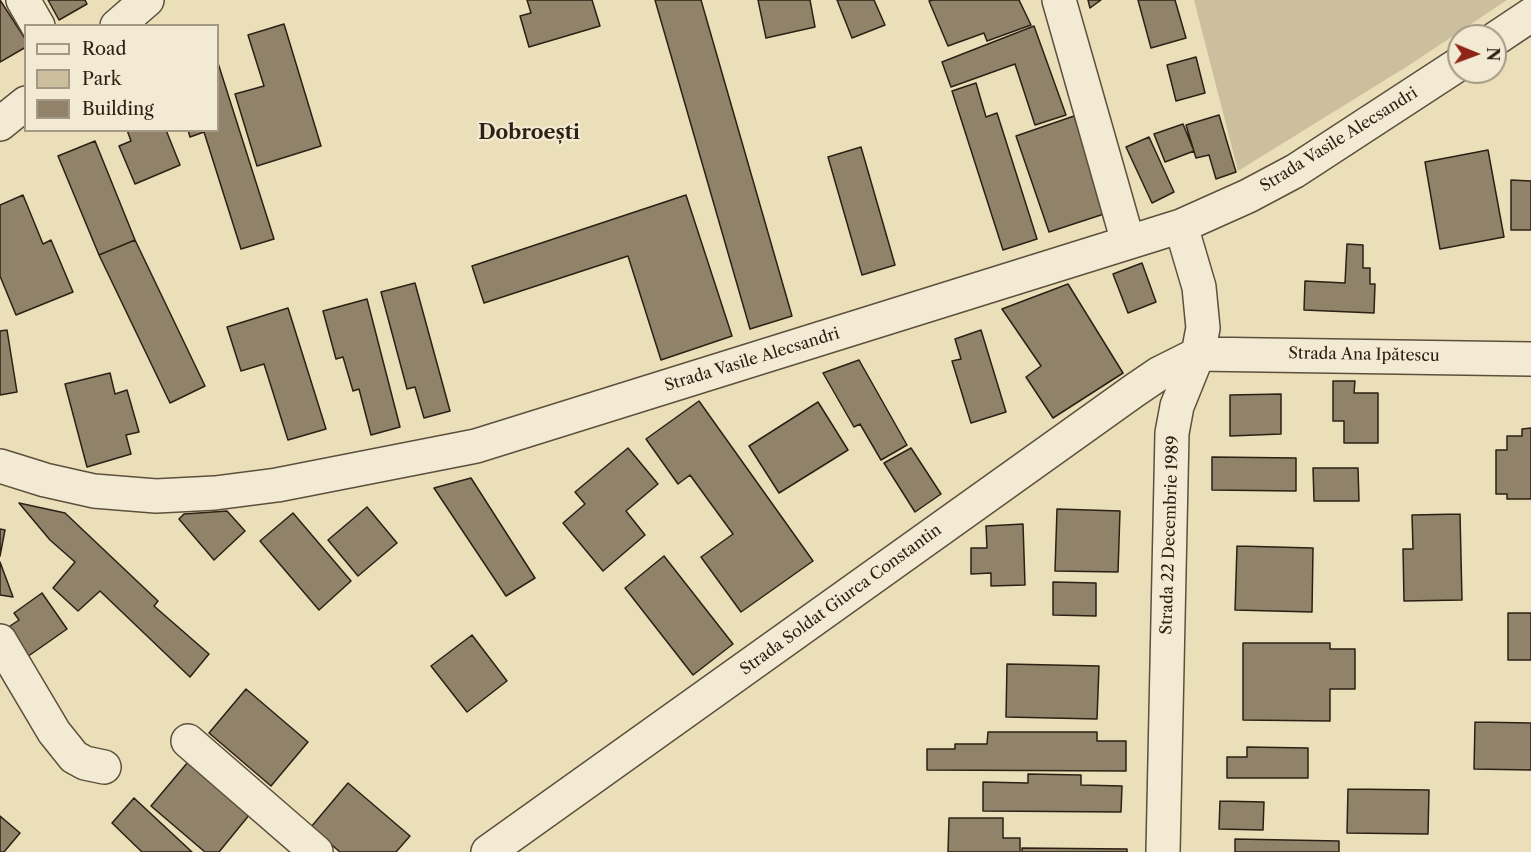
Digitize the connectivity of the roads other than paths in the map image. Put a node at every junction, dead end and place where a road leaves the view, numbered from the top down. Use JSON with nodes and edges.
{"nodes":[{"id":1,"x":23,"y":0,"type":"edge"},
{"id":2,"x":147,"y":0,"type":"edge"},
{"id":3,"x":1059,"y":0,"type":"edge"},
{"id":4,"x":1531,"y":15,"type":"edge"},
{"id":5,"x":37,"y":24,"type":"edge"},
{"id":6,"x":119,"y":24,"type":"edge"},
{"id":7,"x":1507,"y":31,"type":"edge"},
{"id":8,"x":1447,"y":72,"type":"edge"},
{"id":9,"x":24,"y":105,"type":"edge"},
{"id":10,"x":0,"y":124,"type":"edge"},
{"id":11,"x":1181,"y":226,"type":"junction"},
{"id":12,"x":1128,"y":242,"type":"junction"},
{"id":13,"x":1198,"y":354,"type":"junction"},
{"id":14,"x":1531,"y":358,"type":"edge"},
{"id":15,"x":0,"y":466,"type":"edge"},
{"id":16,"x":0,"y":641,"type":"edge"},
{"id":17,"x":188,"y":741,"type":"dead end"},
{"id":18,"x":104,"y":767,"type":"dead end"},
{"id":19,"x":536,"y":818,"type":"junction"},
{"id":20,"x":316,"y":852,"type":"edge"},
{"id":21,"x":488,"y":852,"type":"edge"},
{"id":22,"x":536,"y":852,"type":"edge"},
{"id":23,"x":1163,"y":852,"type":"edge"}],
"edges":[{"from":1,"to":5,"type":"street"},
{"from":2,"to":6,"type":"street"},
{"from":3,"to":12,"type":"street"},
{"from":4,"to":7,"type":"street"},
{"from":8,"to":11,"type":"street","name":"Strada Vasile Alecsandri"},
{"from":9,"to":10,"type":"street"},
{"from":11,"to":12,"type":"street","name":"Strada Vasile Alecsandri"},
{"from":11,"to":13,"type":"street","name":"Strada 22 Decembrie 1989"},
{"from":12,"to":15,"type":"street","name":"Strada Vasile Alecsandri"},
{"from":13,"to":14,"type":"street","name":"Strada Ana Ipătescu"},
{"from":13,"to":19,"type":"street","name":"Strada Soldat Giurca Constantin"},
{"from":13,"to":23,"type":"street","name":"Strada 22 Decembrie 1989"},
{"from":16,"to":18,"type":"street"},
{"from":17,"to":20,"type":"street"},
{"from":19,"to":21,"type":"street","name":"Strada Soldat Giurca Constantin"},
{"from":19,"to":22,"type":"street"}]}
